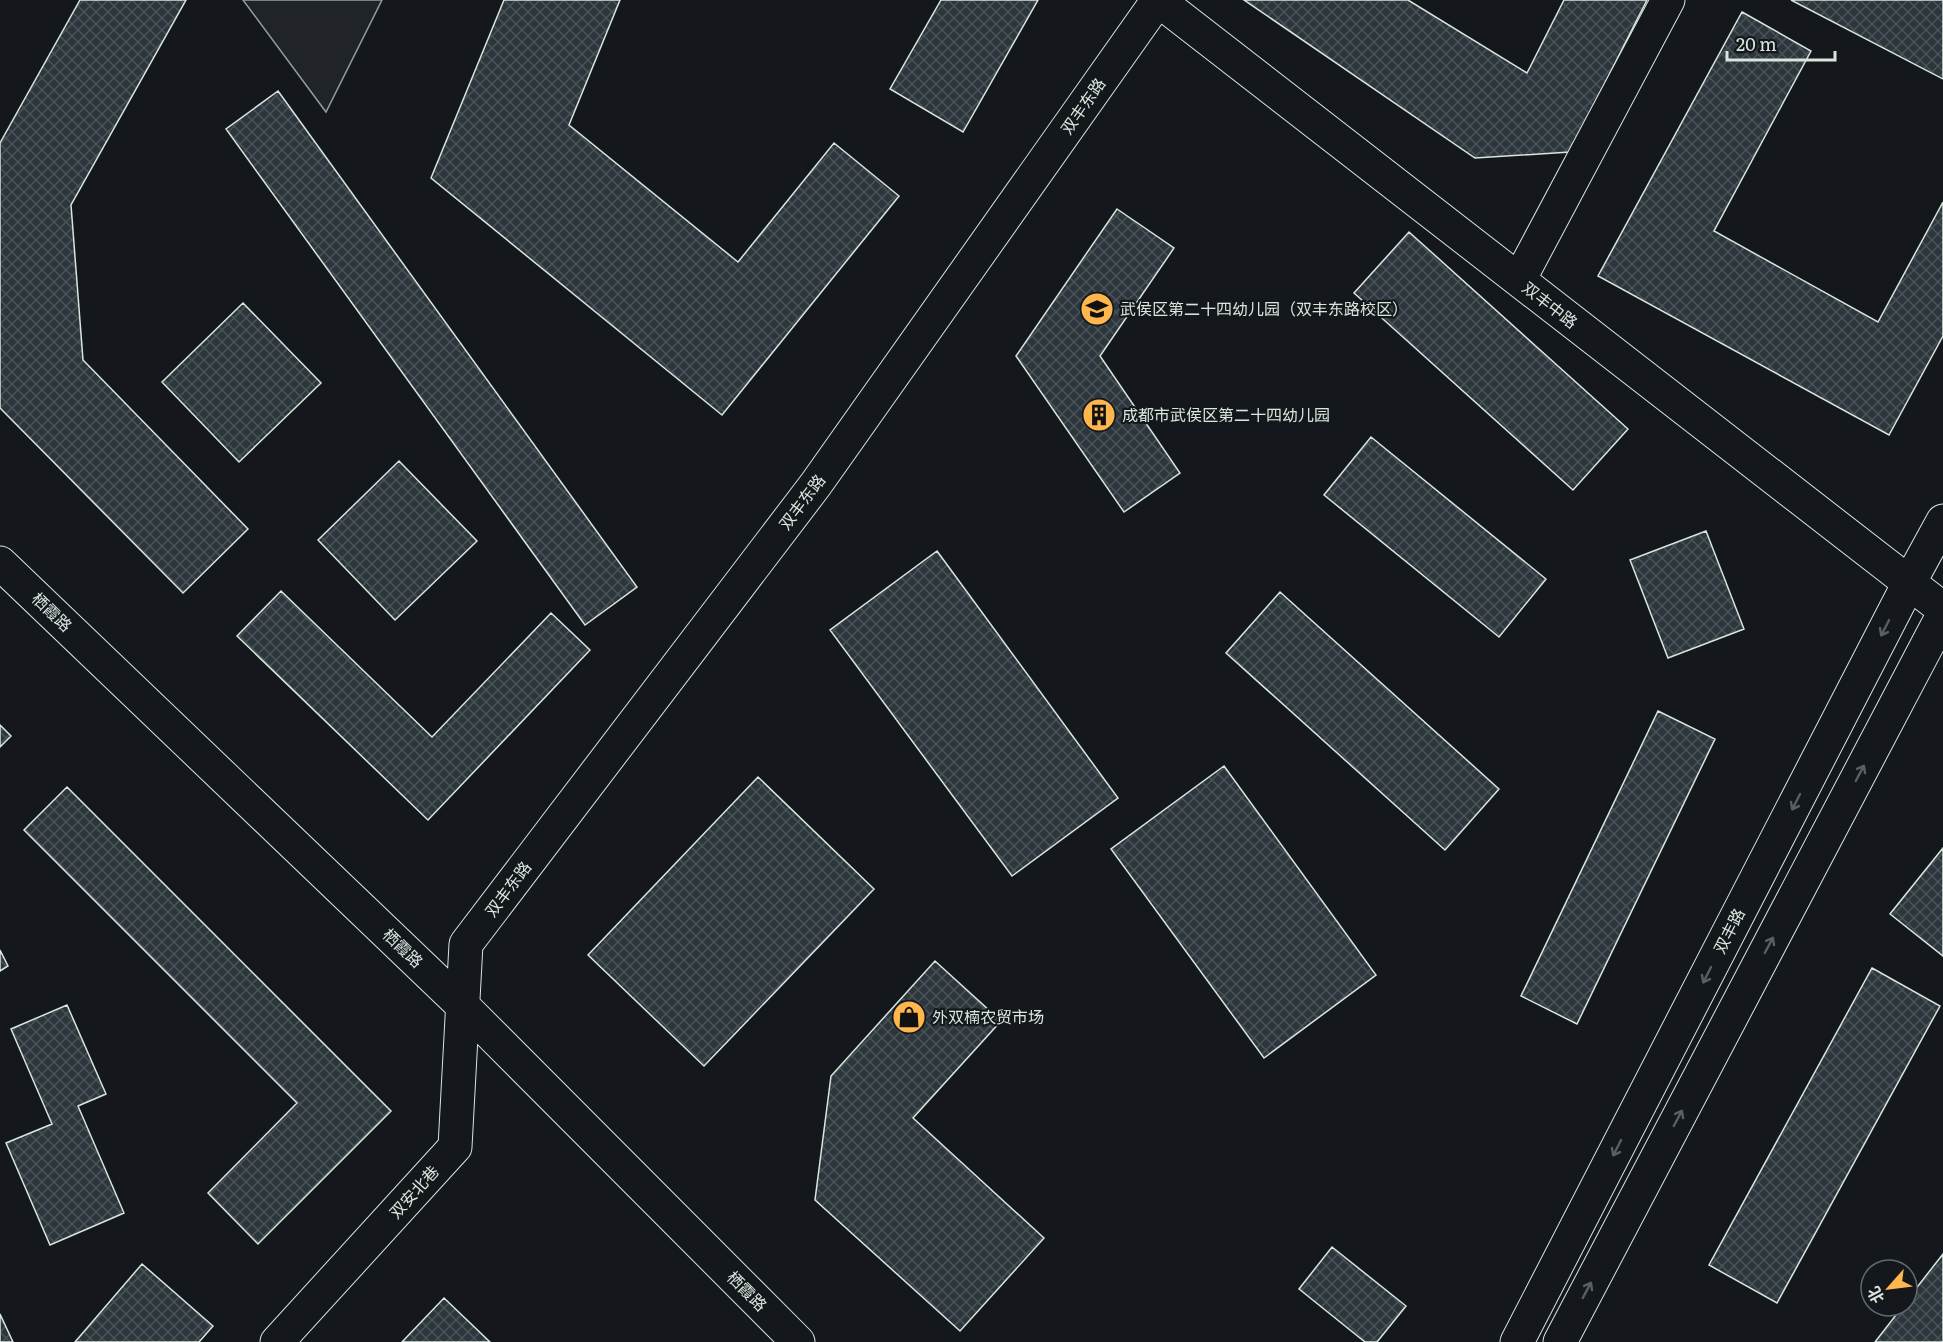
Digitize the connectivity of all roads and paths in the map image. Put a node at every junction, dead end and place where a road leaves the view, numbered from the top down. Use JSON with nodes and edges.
{"nodes":[{"id":1,"x":1158,"y":0,"type":"edge"},
{"id":2,"x":1668,"y":0,"type":"edge"},
{"id":3,"x":1519,"y":280,"type":"junction"},
{"id":4,"x":1943,"y":521,"type":"edge"},
{"id":5,"x":0,"y":563,"type":"edge"},
{"id":6,"x":1909,"y":583,"type":"junction"},
{"id":7,"x":1943,"y":609,"type":"edge"},
{"id":8,"x":1943,"y":615,"type":"edge"},
{"id":9,"x":462,"y":1005,"type":"junction"},
{"id":10,"x":277,"y":1342,"type":"edge"},
{"id":11,"x":798,"y":1342,"type":"edge"},
{"id":12,"x":1517,"y":1342,"type":"edge"},
{"id":13,"x":1560,"y":1342,"type":"edge"}],
"edges":[{"from":1,"to":3,"type":"street","name":"双丰中路"},
{"from":1,"to":9,"type":"street","name":"双丰东路"},
{"from":2,"to":3,"type":"street"},
{"from":3,"to":6,"type":"street","name":"双丰中路"},
{"from":4,"to":6,"type":"street","name":"双丰路"},
{"from":5,"to":9,"type":"street","name":"栖霞路"},
{"from":6,"to":7,"type":"street","name":"双丰中路"},
{"from":6,"to":12,"type":"street","name":"双丰路","one_way":true},
{"from":13,"to":8,"type":"street","one_way":true},
{"from":9,"to":10,"type":"street","name":"双安北巷"},
{"from":9,"to":11,"type":"street","name":"栖霞路"}]}
